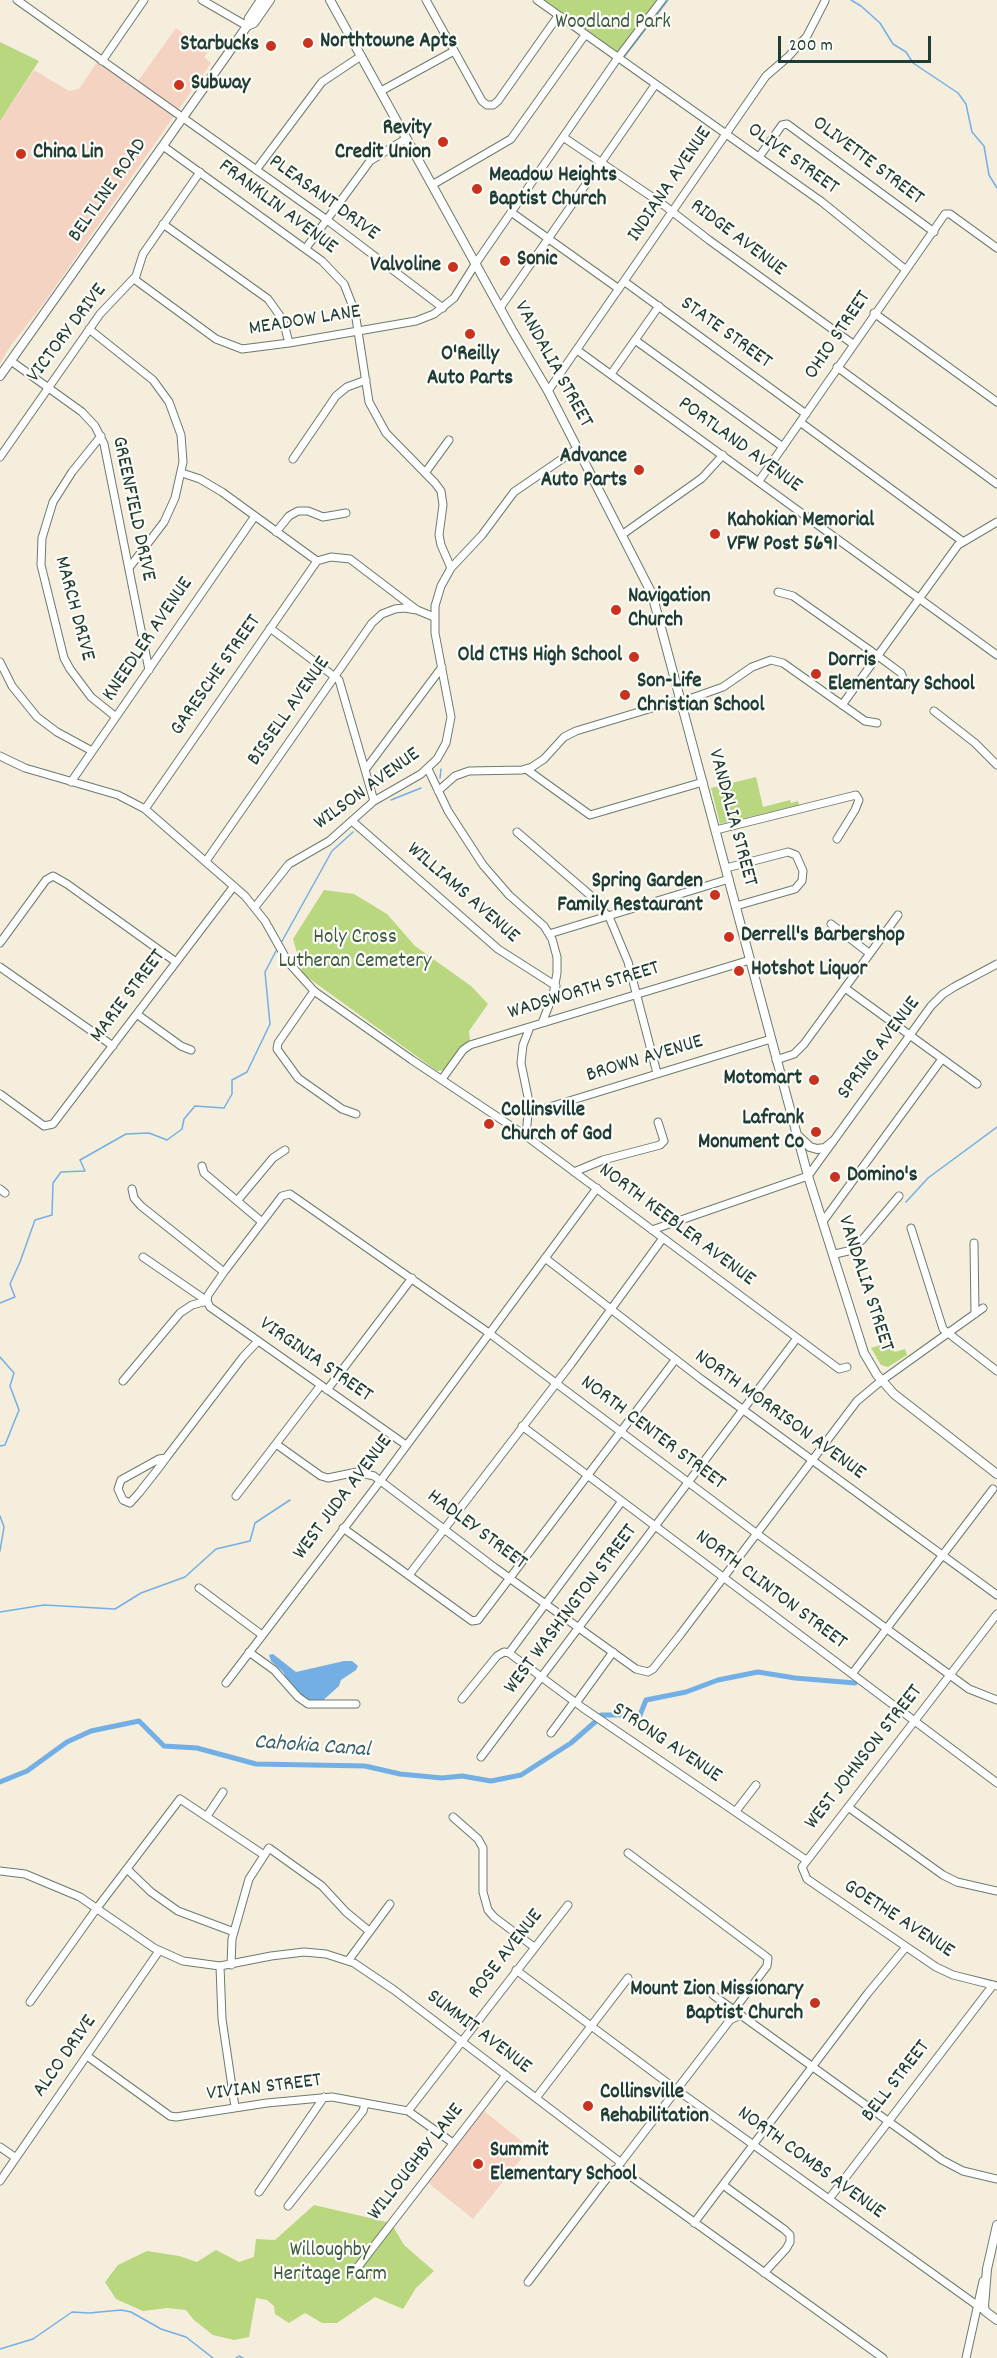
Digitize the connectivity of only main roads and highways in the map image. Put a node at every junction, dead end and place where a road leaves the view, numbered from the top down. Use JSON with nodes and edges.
{"nodes":[{"id":1,"x":261,"y":0,"type":"edge"},
{"id":2,"x":270,"y":0,"type":"edge"},
{"id":3,"x":330,"y":0,"type":"edge"},
{"id":4,"x":247,"y":26,"type":"junction"},
{"id":5,"x":0,"y":376,"type":"edge"},
{"id":6,"x":797,"y":1135,"type":"junction"},
{"id":7,"x":832,"y":1142,"type":"road end"},
{"id":8,"x":995,"y":1473,"type":"edge"},
{"id":9,"x":997,"y":2225,"type":"edge"},
{"id":10,"x":997,"y":2320,"type":"edge"}],
"edges":[{"from":1,"to":4,"type":"main road","name":"BELTLINE ROAD"},
{"from":2,"to":4,"type":"main road","name":"BELTLINE ROAD"},
{"from":3,"to":6,"type":"main road","name":"VANDALIA STREET"},
{"from":4,"to":5,"type":"main road","name":"BELTLINE ROAD"},
{"from":6,"to":7,"type":"main road"},
{"from":6,"to":8,"type":"main road","name":"VANDALIA STREET"},
{"from":9,"to":10,"type":"main road","name":"NORTH COMBS AVENUE"}]}
